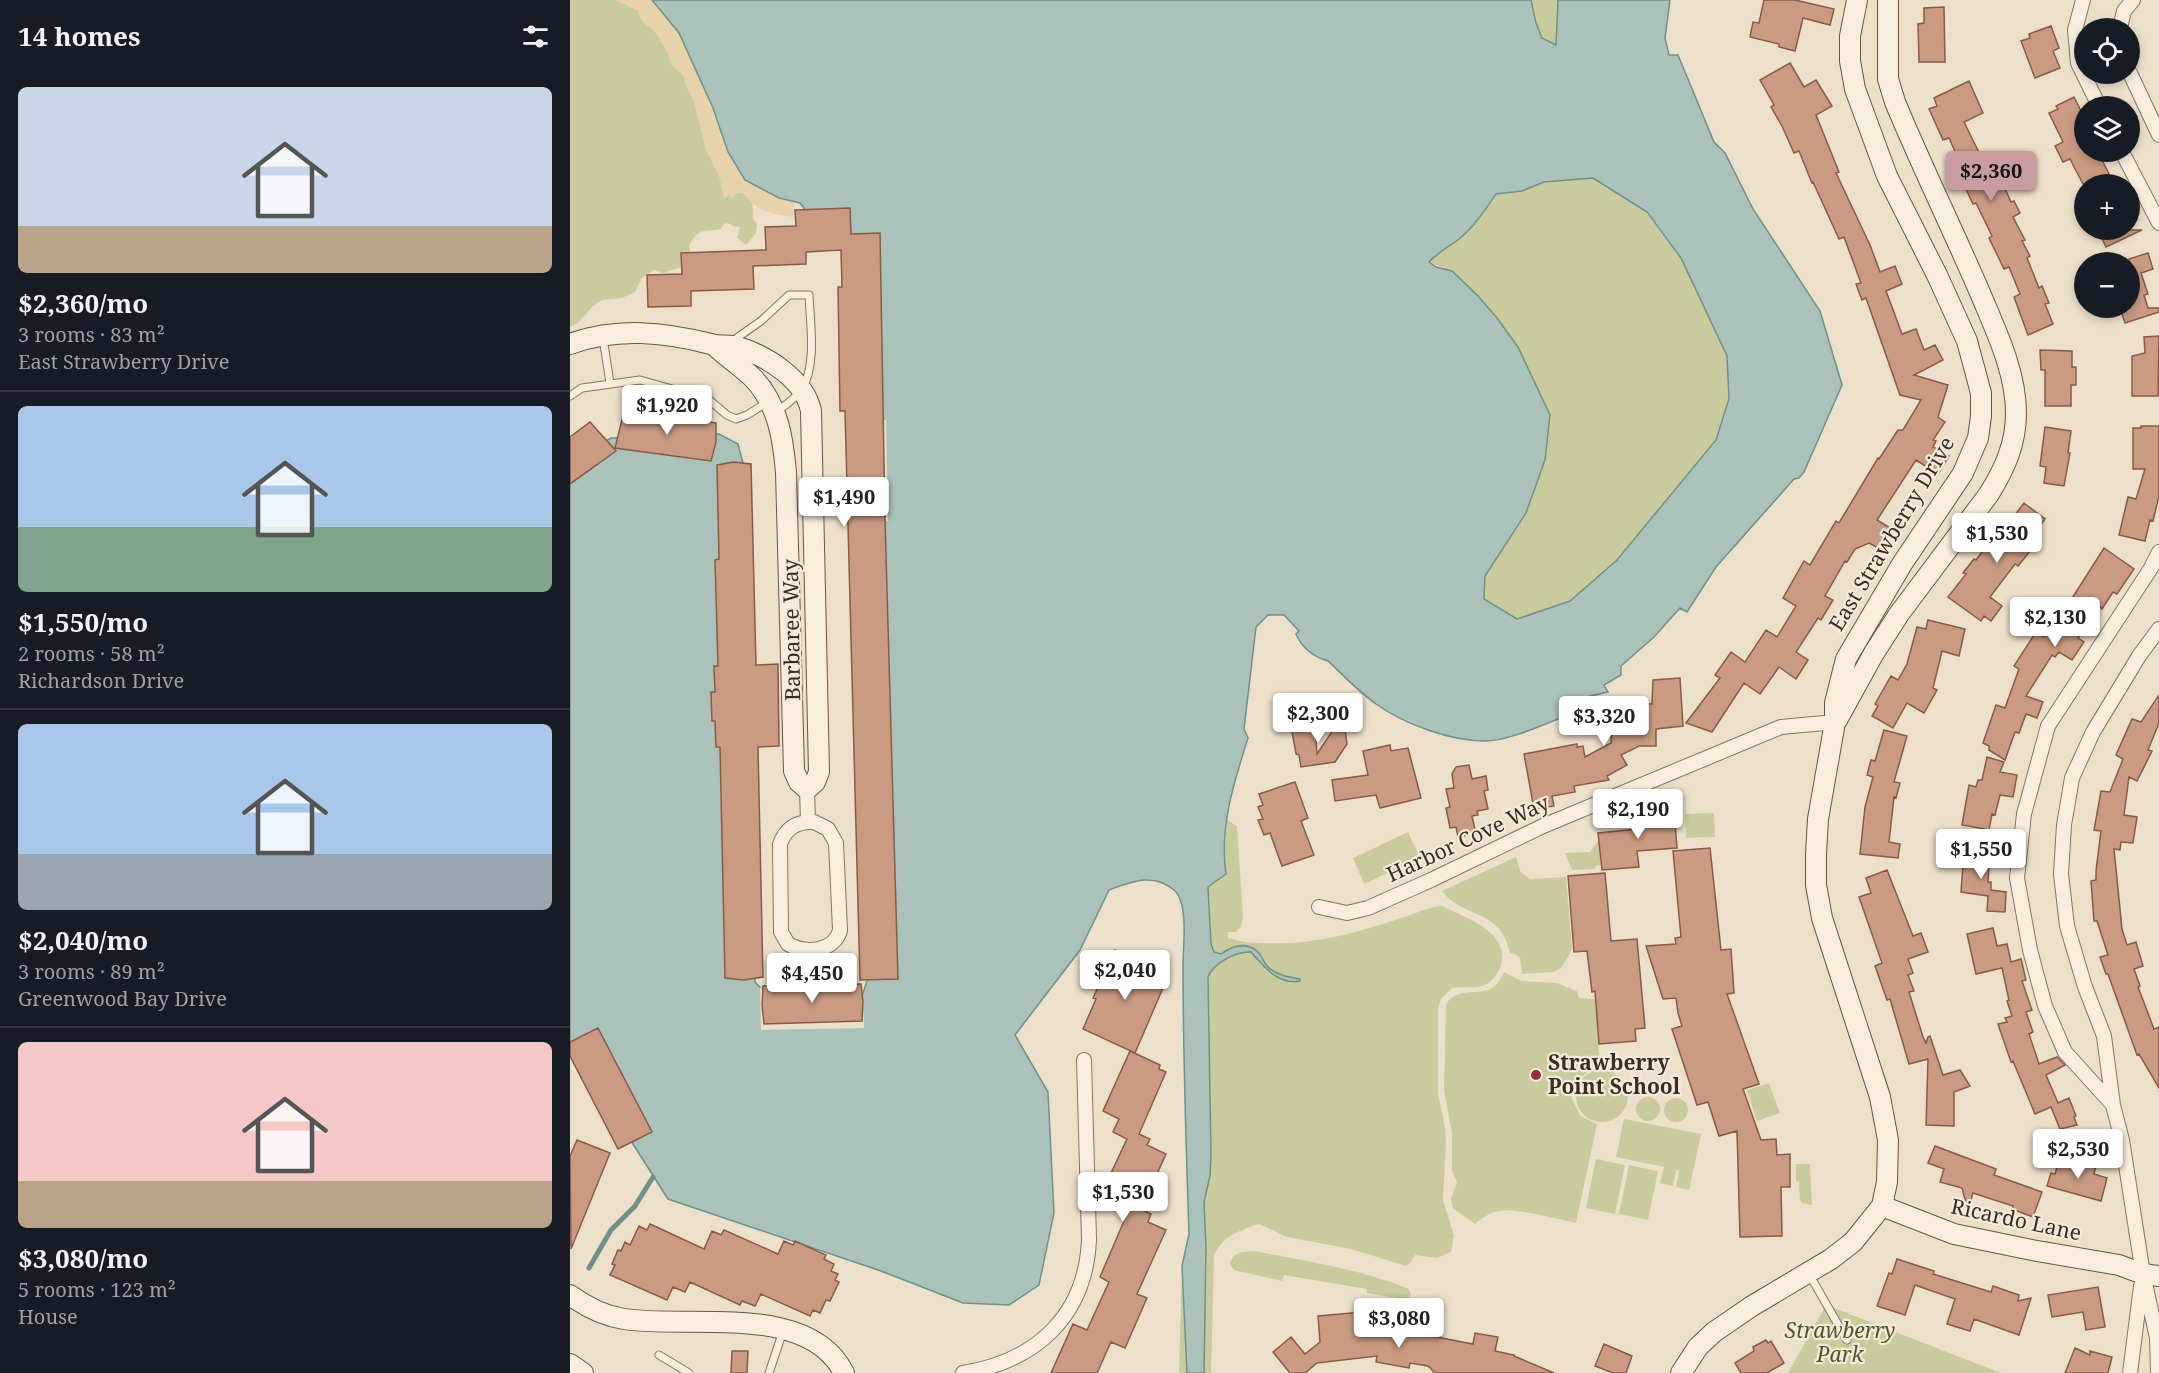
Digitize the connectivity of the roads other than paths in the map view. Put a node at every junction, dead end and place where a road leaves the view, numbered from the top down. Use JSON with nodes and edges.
{"nodes":[{"id":1,"x":1857,"y":0,"type":"edge"},
{"id":2,"x":1888,"y":0,"type":"edge"},
{"id":3,"x":2083,"y":0,"type":"edge"},
{"id":4,"x":2133,"y":0,"type":"edge"},
{"id":5,"x":2122,"y":18,"type":"edge"},
{"id":6,"x":2135,"y":84,"type":"edge"},
{"id":7,"x":2094,"y":96,"type":"edge"},
{"id":8,"x":2159,"y":135,"type":"edge"},
{"id":9,"x":2127,"y":162,"type":"edge"},
{"id":10,"x":2159,"y":223,"type":"edge"},
{"id":11,"x":603,"y":336,"type":"junction"},
{"id":12,"x":570,"y":344,"type":"edge"},
{"id":13,"x":720,"y":345,"type":"junction"},
{"id":14,"x":610,"y":383,"type":"junction"},
{"id":15,"x":802,"y":389,"type":"junction"},
{"id":16,"x":570,"y":396,"type":"edge"},
{"id":17,"x":773,"y":406,"type":"junction"},
{"id":18,"x":2159,"y":552,"type":"edge"},
{"id":19,"x":2159,"y":630,"type":"edge"},
{"id":20,"x":1835,"y":722,"type":"junction"},
{"id":21,"x":807,"y":789,"type":"junction"},
{"id":22,"x":808,"y":822,"type":"junction"},
{"id":23,"x":1319,"y":908,"type":"dead end"},
{"id":24,"x":1084,"y":1060,"type":"dead end"},
{"id":25,"x":2113,"y":1105,"type":"junction"},
{"id":26,"x":1882,"y":1206,"type":"junction"},
{"id":27,"x":1809,"y":1274,"type":"junction"},
{"id":28,"x":2151,"y":1275,"type":"edge"},
{"id":29,"x":570,"y":1295,"type":"edge"},
{"id":30,"x":784,"y":1328,"type":"junction"},
{"id":31,"x":1847,"y":1340,"type":"dead end"},
{"id":32,"x":659,"y":1354,"type":"dead end"},
{"id":33,"x":570,"y":1364,"type":"edge"},
{"id":34,"x":583,"y":1373,"type":"edge"},
{"id":35,"x":689,"y":1373,"type":"edge"},
{"id":36,"x":769,"y":1373,"type":"edge"},
{"id":37,"x":844,"y":1373,"type":"edge"},
{"id":38,"x":963,"y":1373,"type":"edge"},
{"id":39,"x":1681,"y":1373,"type":"edge"},
{"id":40,"x":2130,"y":1373,"type":"edge"},
{"id":41,"x":2158,"y":1373,"type":"edge"}],
"edges":[{"from":1,"to":20,"type":"street","name":"East Strawberry Drive"},
{"from":2,"to":20,"type":"street","name":"East Strawberry Drive"},
{"from":3,"to":7,"type":"street"},
{"from":4,"to":5,"type":"street"},
{"from":6,"to":8,"type":"street"},
{"from":9,"to":10,"type":"street"},
{"from":11,"to":12,"type":"street","name":"Barbaree Way"},
{"from":11,"to":13,"type":"street","name":"Barbaree Way"},
{"from":11,"to":14,"type":"lane"},
{"from":13,"to":15,"type":"street","name":"Barbaree Way"},
{"from":13,"to":15,"type":"lane"},
{"from":13,"to":17,"type":"street","name":"Barbaree Way"},
{"from":14,"to":16,"type":"lane"},
{"from":14,"to":17,"type":"lane"},
{"from":15,"to":17,"type":"lane"},
{"from":15,"to":21,"type":"street","name":"Barbaree Way"},
{"from":17,"to":21,"type":"street","name":"Barbaree Way"},
{"from":18,"to":25,"type":"street"},
{"from":19,"to":25,"type":"street"},
{"from":20,"to":23,"type":"street","name":"Harbor Cove Way"},
{"from":20,"to":26,"type":"street","name":"East Strawberry Drive"},
{"from":21,"to":22,"type":"street","name":"Barbaree Way"},
{"from":22,"to":22,"type":"street"},
{"from":24,"to":38,"type":"street"},
{"from":25,"to":28,"type":"street"},
{"from":26,"to":27,"type":"street"},
{"from":26,"to":28,"type":"street","name":"Ricardo Lane"},
{"from":27,"to":31,"type":"lane"},
{"from":27,"to":39,"type":"street"},
{"from":28,"to":40,"type":"street"},
{"from":28,"to":41,"type":"street"},
{"from":29,"to":30,"type":"street"},
{"from":30,"to":36,"type":"lane"},
{"from":30,"to":37,"type":"street"},
{"from":32,"to":35,"type":"lane"},
{"from":33,"to":34,"type":"street"}]}
